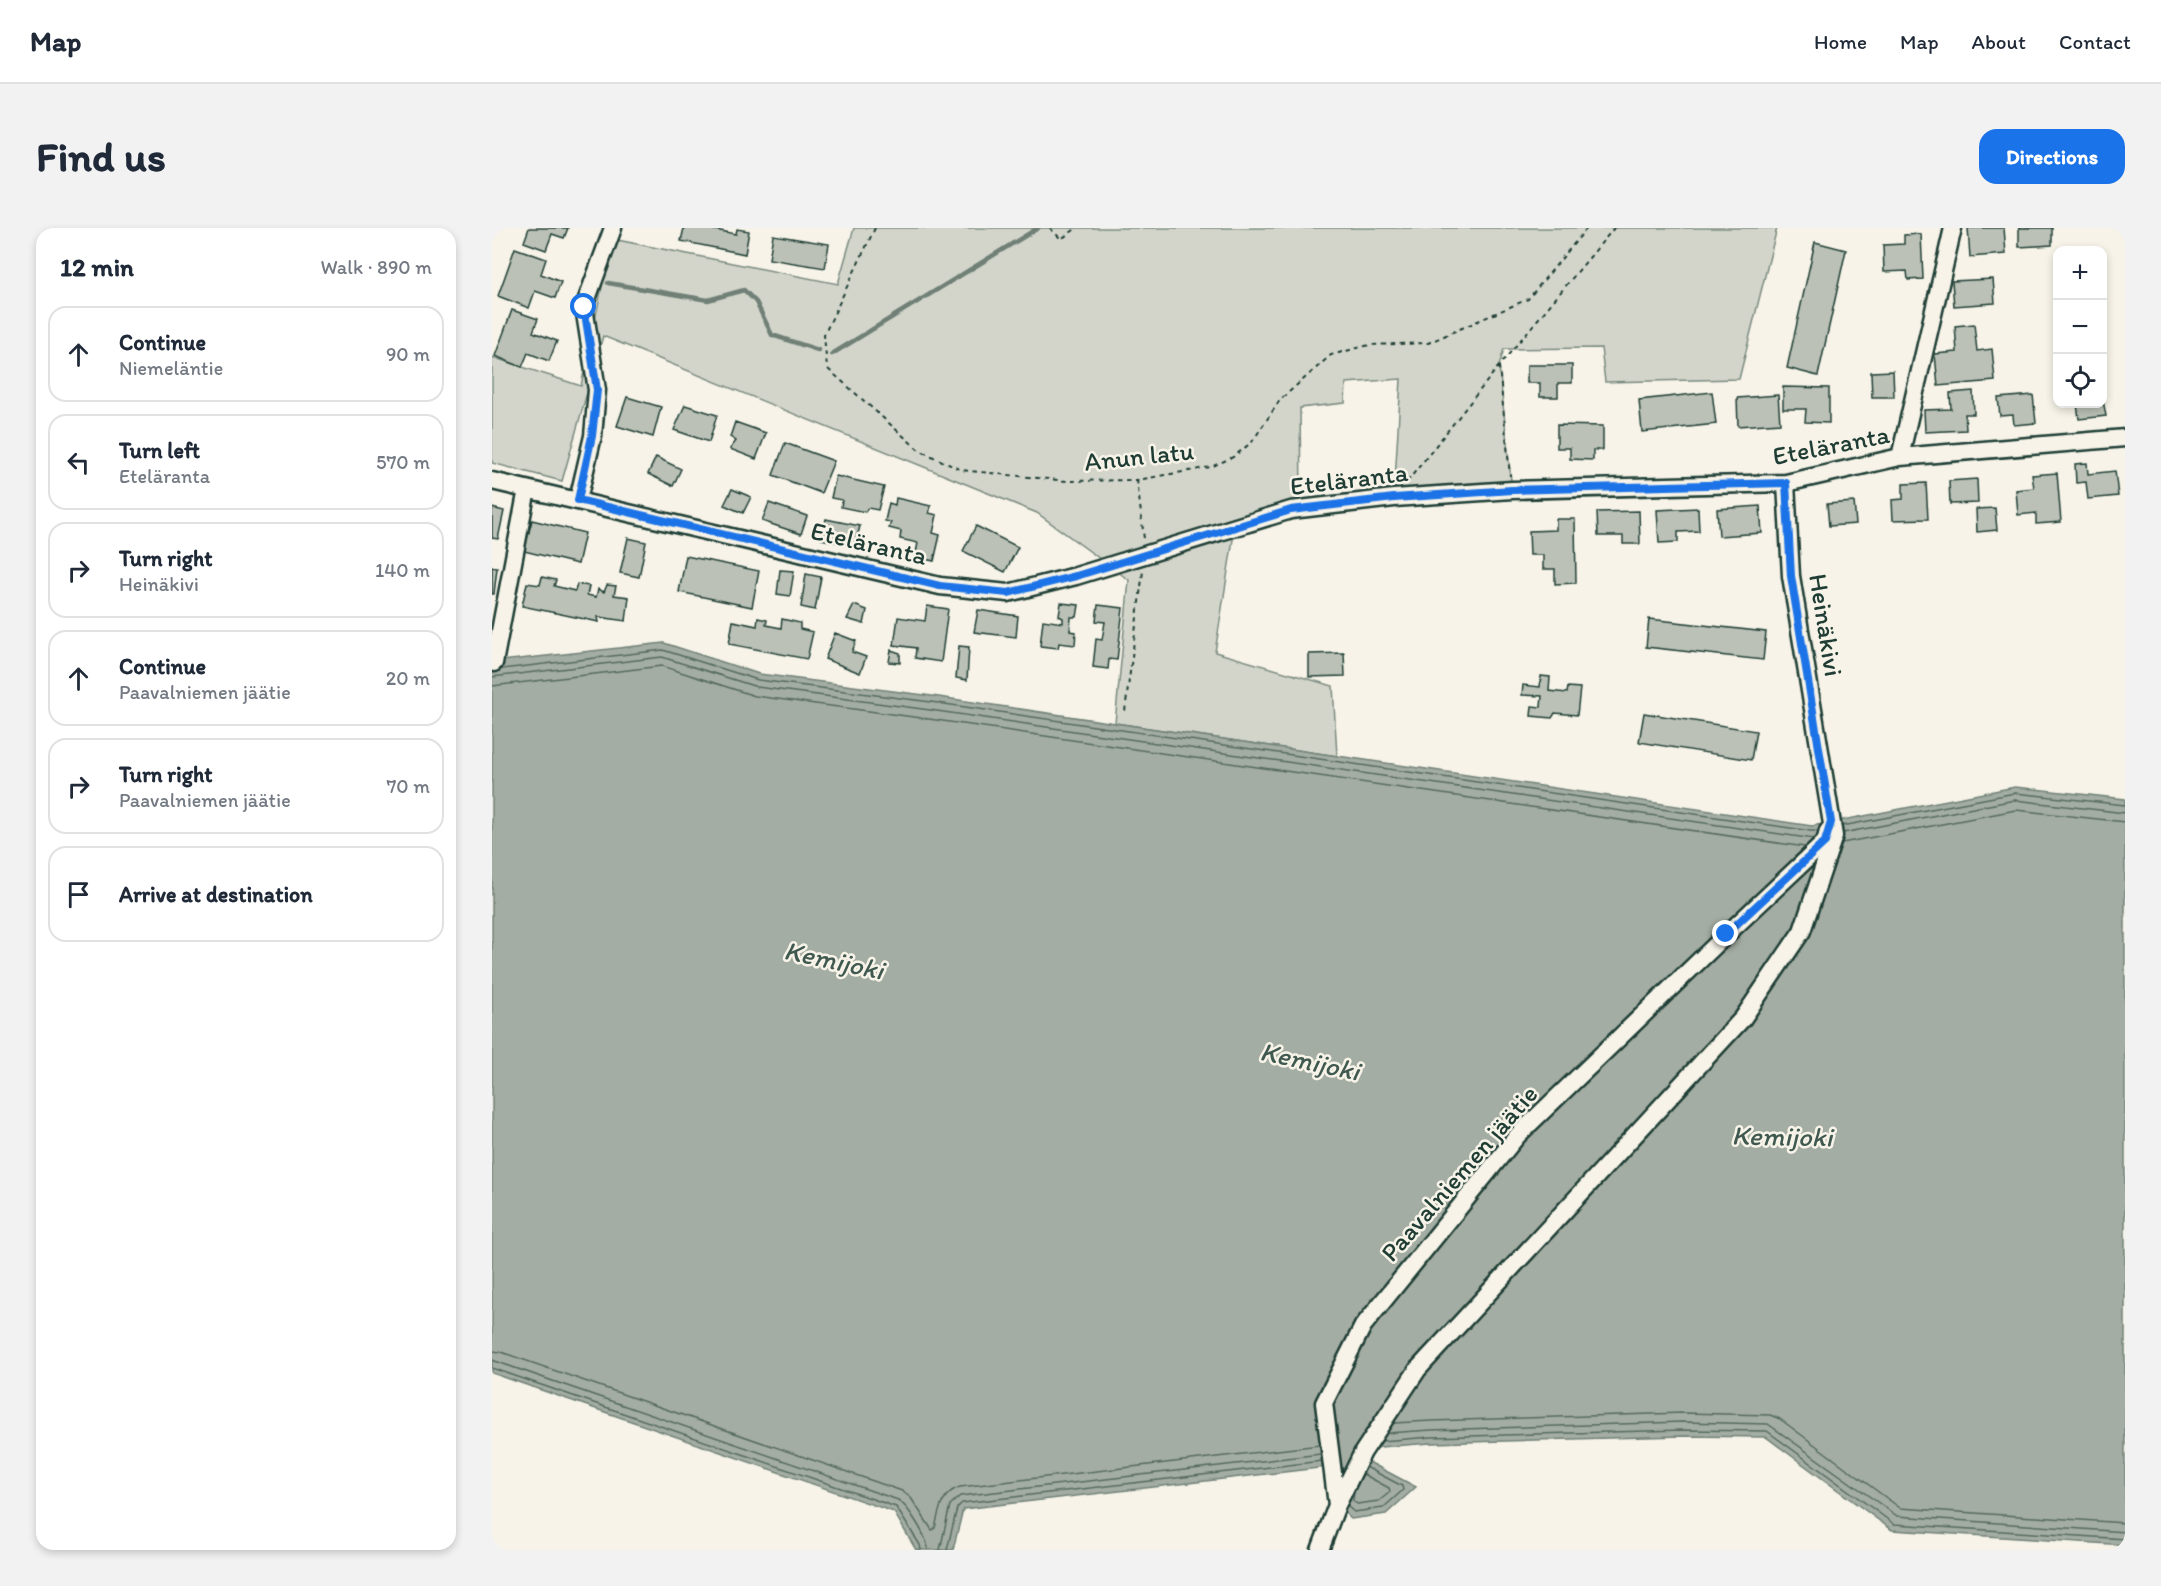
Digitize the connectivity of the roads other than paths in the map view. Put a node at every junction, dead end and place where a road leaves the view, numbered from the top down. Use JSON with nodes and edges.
{"nodes":[{"id":1,"x":613,"y":228,"type":"edge"},
{"id":2,"x":1953,"y":228,"type":"edge"},
{"id":3,"x":2125,"y":438,"type":"edge"},
{"id":4,"x":1899,"y":457,"type":"junction"},
{"id":5,"x":492,"y":480,"type":"edge"},
{"id":6,"x":1786,"y":483,"type":"junction"},
{"id":7,"x":526,"y":489,"type":"junction"},
{"id":8,"x":578,"y":500,"type":"junction"},
{"id":9,"x":494,"y":663,"type":"dead end"},
{"id":10,"x":1823,"y":775,"type":"joint"},
{"id":11,"x":1831,"y":822,"type":"junction"},
{"id":12,"x":1337,"y":1505,"type":"junction"},
{"id":13,"x":1320,"y":1550,"type":"edge"}],
"edges":[{"from":1,"to":8,"type":"street"},
{"from":2,"to":4,"type":"street"},
{"from":3,"to":4,"type":"street","name":"Eteläranta"},
{"from":4,"to":6,"type":"street","name":"Eteläranta"},
{"from":5,"to":7,"type":"street","name":"Eteläranta"},
{"from":6,"to":8,"type":"street","name":"Eteläranta"},
{"from":6,"to":10,"type":"street","name":"Heinäkivi"},
{"from":7,"to":8,"type":"street","name":"Eteläranta"},
{"from":7,"to":9,"type":"street"},
{"from":10,"to":11,"type":"street","name":"Paavalniemen jäätie"},
{"from":11,"to":12,"type":"street","name":"Paavalniemen jäätie"},
{"from":11,"to":12,"type":"street","name":"Paavalniemen jäätie"},
{"from":12,"to":13,"type":"street","name":"Paavalniemen jäätie"}]}
